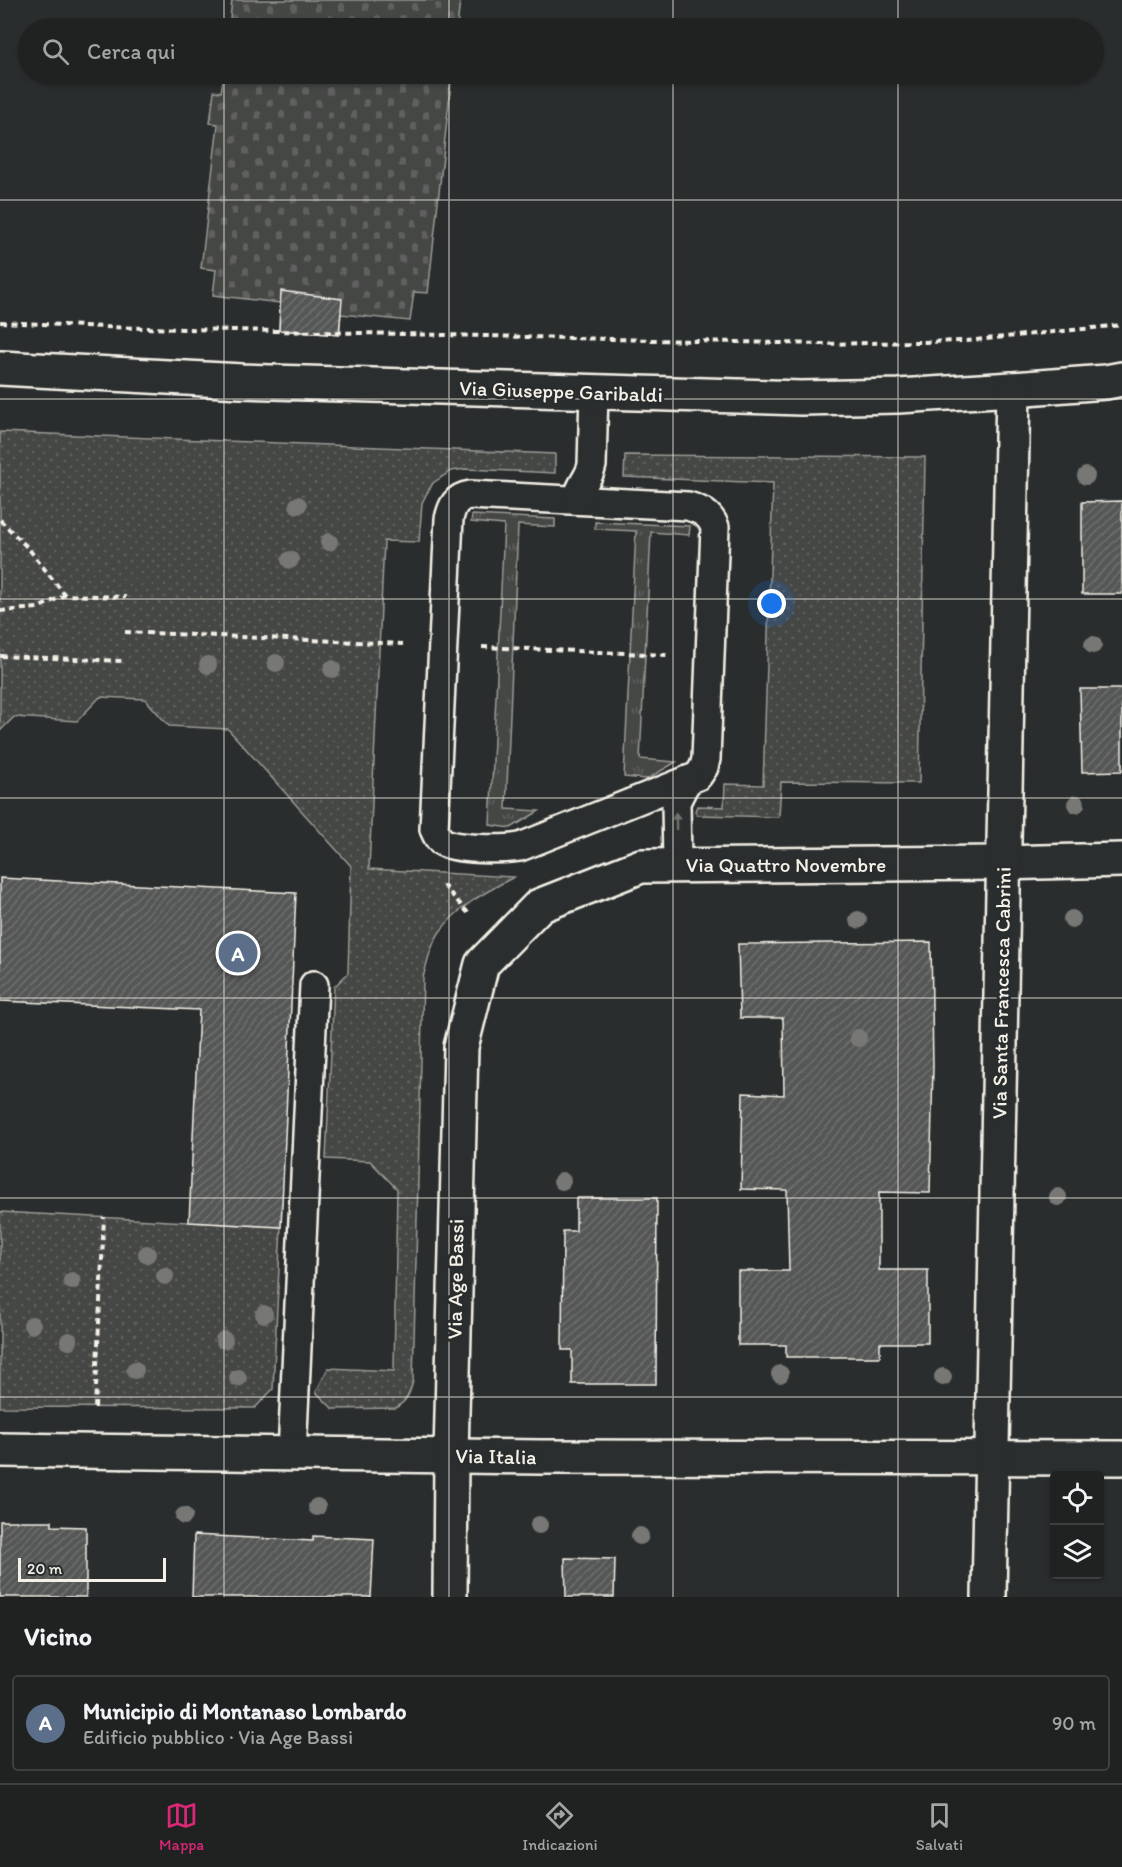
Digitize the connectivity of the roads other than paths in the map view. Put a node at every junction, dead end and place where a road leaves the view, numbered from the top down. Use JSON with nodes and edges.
{"nodes":[{"id":1,"x":0,"y":368,"type":"edge"},
{"id":2,"x":1122,"y":379,"type":"edge"},
{"id":3,"x":1013,"y":389,"type":"junction"},
{"id":4,"x":594,"y":392,"type":"junction"},
{"id":5,"x":577,"y":500,"type":"junction"},
{"id":6,"x":688,"y":780,"type":"junction"},
{"id":7,"x":1122,"y":860,"type":"edge"},
{"id":8,"x":1004,"y":863,"type":"junction"},
{"id":9,"x":677,"y":865,"type":"junction"},
{"id":10,"x":490,"y":956,"type":"joint"},
{"id":11,"x":314,"y":985,"type":"dead end"},
{"id":12,"x":0,"y":1449,"type":"edge"},
{"id":13,"x":292,"y":1454,"type":"junction"},
{"id":14,"x":451,"y":1455,"type":"junction"},
{"id":15,"x":991,"y":1458,"type":"junction"},
{"id":16,"x":1122,"y":1458,"type":"edge"},
{"id":17,"x":450,"y":1597,"type":"edge"},
{"id":18,"x":988,"y":1597,"type":"edge"}],
"edges":[{"from":1,"to":4,"type":"street","name":"Via Giuseppe Garibaldi"},
{"from":2,"to":3,"type":"street","name":"Via Giuseppe Garibaldi"},
{"from":3,"to":4,"type":"street","name":"Via Giuseppe Garibaldi"},
{"from":3,"to":8,"type":"street","name":"Via Santa Francesca Cabrini"},
{"from":4,"to":5,"type":"lane"},
{"from":5,"to":6,"type":"lane"},
{"from":5,"to":6,"type":"lane"},
{"from":9,"to":6,"type":"lane","one_way":true},
{"from":7,"to":8,"type":"street","name":"Via Quattro Novembre"},
{"from":8,"to":9,"type":"street","name":"Via Quattro Novembre"},
{"from":8,"to":15,"type":"street","name":"Via Santa Francesca Cabrini"},
{"from":9,"to":10,"type":"street","name":"Via Quattro Novembre"},
{"from":10,"to":14,"type":"street","name":"Via Age Bassi"},
{"from":11,"to":13,"type":"lane"},
{"from":12,"to":13,"type":"street","name":"Via Italia"},
{"from":13,"to":14,"type":"street","name":"Via Italia"},
{"from":14,"to":15,"type":"street","name":"Via Italia"},
{"from":14,"to":17,"type":"street","name":"Via Age Bassi"},
{"from":15,"to":16,"type":"street","name":"Via Italia"},
{"from":15,"to":18,"type":"street","name":"Via Santa Francesca Cabrini"}]}
